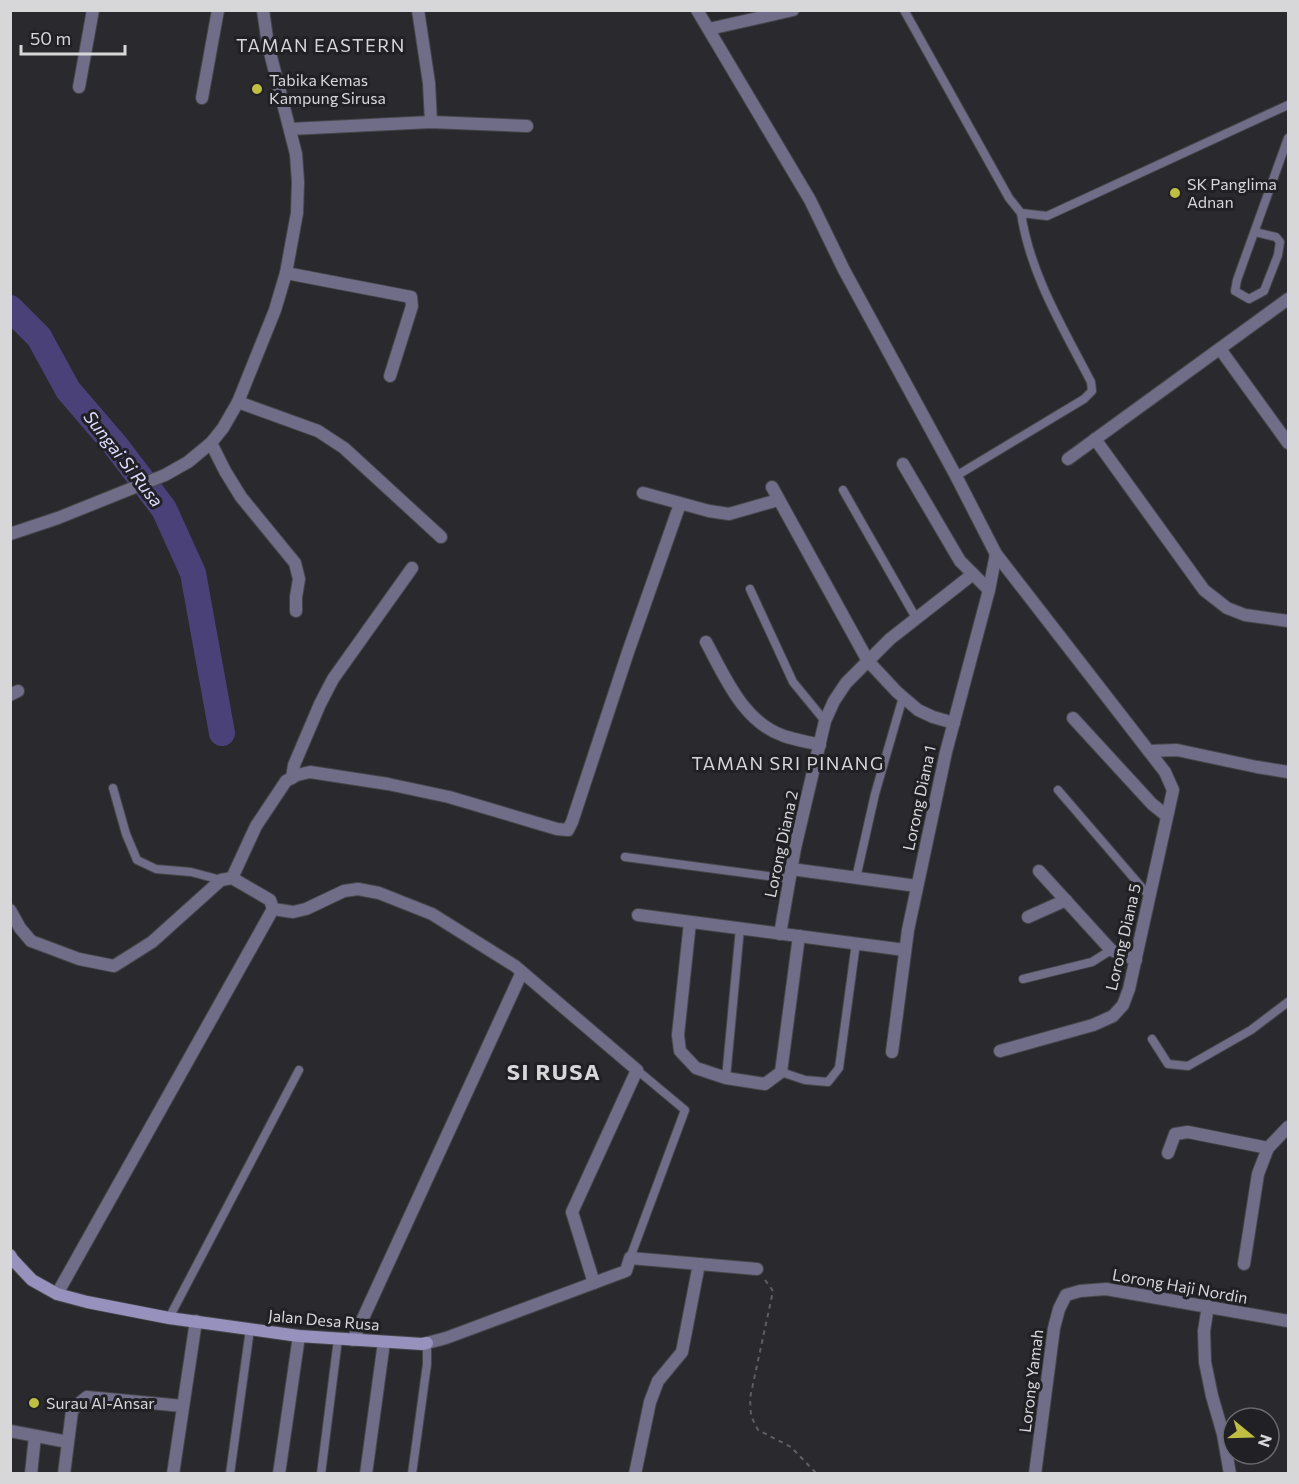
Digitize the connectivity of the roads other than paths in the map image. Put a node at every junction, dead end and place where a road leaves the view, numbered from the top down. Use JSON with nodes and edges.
{"nodes":[{"id":1,"x":93,"y":10,"type":"edge"},
{"id":2,"x":218,"y":10,"type":"edge"},
{"id":3,"x":263,"y":10,"type":"edge"},
{"id":4,"x":418,"y":10,"type":"edge"},
{"id":5,"x":698,"y":10,"type":"edge"},
{"id":6,"x":793,"y":10,"type":"edge"},
{"id":7,"x":904,"y":10,"type":"edge"},
{"id":8,"x":709,"y":28,"type":"junction"},
{"id":9,"x":79,"y":87,"type":"dead end"},
{"id":10,"x":202,"y":98,"type":"dead end"},
{"id":11,"x":1288,"y":105,"type":"edge"},
{"id":12,"x":431,"y":122,"type":"junction"},
{"id":13,"x":526,"y":126,"type":"dead end"},
{"id":14,"x":290,"y":129,"type":"junction"},
{"id":15,"x":1288,"y":138,"type":"edge"},
{"id":16,"x":1021,"y":213,"type":"junction"},
{"id":17,"x":1255,"y":232,"type":"junction"},
{"id":18,"x":286,"y":273,"type":"junction"},
{"id":19,"x":1288,"y":299,"type":"edge"},
{"id":20,"x":1220,"y":349,"type":"junction"},
{"id":21,"x":390,"y":376,"type":"dead end"},
{"id":22,"x":238,"y":402,"type":"junction"},
{"id":23,"x":1095,"y":439,"type":"junction"},
{"id":24,"x":212,"y":443,"type":"junction"},
{"id":25,"x":1288,"y":444,"type":"edge"},
{"id":26,"x":1068,"y":459,"type":"dead end"},
{"id":27,"x":903,"y":464,"type":"dead end"},
{"id":28,"x":956,"y":476,"type":"junction"},
{"id":29,"x":772,"y":487,"type":"dead end"},
{"id":30,"x":843,"y":490,"type":"dead end"},
{"id":31,"x":644,"y":493,"type":"dead end"},
{"id":32,"x":778,"y":500,"type":"junction"},
{"id":33,"x":680,"y":504,"type":"junction"},
{"id":34,"x":10,"y":534,"type":"edge"},
{"id":35,"x":441,"y":537,"type":"dead end"},
{"id":36,"x":996,"y":554,"type":"junction"},
{"id":37,"x":412,"y":568,"type":"dead end"},
{"id":38,"x":973,"y":574,"type":"junction"},
{"id":39,"x":750,"y":589,"type":"dead end"},
{"id":40,"x":989,"y":590,"type":"junction"},
{"id":41,"x":296,"y":611,"type":"dead end"},
{"id":42,"x":916,"y":618,"type":"junction"},
{"id":43,"x":1288,"y":621,"type":"edge"},
{"id":44,"x":706,"y":642,"type":"dead end"},
{"id":45,"x":868,"y":661,"type":"junction"},
{"id":46,"x":903,"y":697,"type":"junction"},
{"id":47,"x":1073,"y":718,"type":"dead end"},
{"id":48,"x":825,"y":721,"type":"junction"},
{"id":49,"x":954,"y":723,"type":"junction"},
{"id":50,"x":820,"y":745,"type":"junction"},
{"id":51,"x":1149,"y":751,"type":"junction"},
{"id":52,"x":1288,"y":772,"type":"edge"},
{"id":53,"x":292,"y":778,"type":"junction"},
{"id":54,"x":114,"y":788,"type":"dead end"},
{"id":55,"x":1058,"y":790,"type":"dead end"},
{"id":56,"x":1167,"y":816,"type":"junction"},
{"id":57,"x":625,"y":857,"type":"dead end"},
{"id":58,"x":1039,"y":871,"type":"dead end"},
{"id":59,"x":790,"y":874,"type":"junction"},
{"id":60,"x":856,"y":878,"type":"junction"},
{"id":61,"x":226,"y":879,"type":"junction"},
{"id":62,"x":917,"y":886,"type":"junction"},
{"id":63,"x":1150,"y":897,"type":"junction"},
{"id":64,"x":1066,"y":900,"type":"junction"},
{"id":65,"x":273,"y":909,"type":"junction"},
{"id":66,"x":10,"y":910,"type":"edge"},
{"id":67,"x":638,"y":915,"type":"dead end"},
{"id":68,"x":1028,"y":917,"type":"dead end"},
{"id":69,"x":690,"y":922,"type":"junction"},
{"id":70,"x":740,"y":928,"type":"junction"},
{"id":71,"x":780,"y":934,"type":"junction"},
{"id":72,"x":799,"y":936,"type":"junction"},
{"id":73,"x":856,"y":943,"type":"junction"},
{"id":74,"x":905,"y":950,"type":"junction"},
{"id":75,"x":1111,"y":950,"type":"junction"},
{"id":76,"x":1136,"y":960,"type":"junction"},
{"id":77,"x":522,"y":972,"type":"junction"},
{"id":78,"x":1023,"y":980,"type":"dead end"},
{"id":79,"x":1288,"y":1002,"type":"edge"},
{"id":80,"x":1152,"y":1039,"type":"dead end"},
{"id":81,"x":892,"y":1052,"type":"dead end"},
{"id":82,"x":1000,"y":1052,"type":"dead end"},
{"id":83,"x":299,"y":1070,"type":"dead end"},
{"id":84,"x":637,"y":1070,"type":"junction"},
{"id":85,"x":781,"y":1072,"type":"junction"},
{"id":86,"x":726,"y":1077,"type":"junction"},
{"id":87,"x":1288,"y":1127,"type":"edge"},
{"id":88,"x":1268,"y":1148,"type":"junction"},
{"id":89,"x":1168,"y":1153,"type":"dead end"},
{"id":90,"x":10,"y":1255,"type":"edge"},
{"id":91,"x":630,"y":1258,"type":"junction"},
{"id":92,"x":699,"y":1264,"type":"junction"},
{"id":93,"x":1244,"y":1264,"type":"dead end"},
{"id":94,"x":757,"y":1269,"type":"road end"},
{"id":95,"x":594,"y":1283,"type":"junction"},
{"id":96,"x":57,"y":1294,"type":"junction"},
{"id":97,"x":1066,"y":1294,"type":"joint"},
{"id":98,"x":1208,"y":1306,"type":"junction"},
{"id":99,"x":168,"y":1318,"type":"junction"},
{"id":100,"x":1288,"y":1321,"type":"edge"},
{"id":101,"x":196,"y":1322,"type":"junction"},
{"id":102,"x":249,"y":1329,"type":"junction"},
{"id":103,"x":299,"y":1336,"type":"junction"},
{"id":104,"x":338,"y":1339,"type":"junction"},
{"id":105,"x":353,"y":1340,"type":"junction"},
{"id":106,"x":384,"y":1342,"type":"junction"},
{"id":107,"x":427,"y":1343,"type":"junction"},
{"id":108,"x":183,"y":1406,"type":"junction"},
{"id":109,"x":10,"y":1431,"type":"edge"},
{"id":110,"x":35,"y":1436,"type":"junction"},
{"id":111,"x":68,"y":1442,"type":"junction"},
{"id":112,"x":31,"y":1473,"type":"edge"},
{"id":113,"x":64,"y":1473,"type":"edge"},
{"id":114,"x":173,"y":1473,"type":"edge"},
{"id":115,"x":230,"y":1473,"type":"edge"},
{"id":116,"x":279,"y":1473,"type":"edge"},
{"id":117,"x":321,"y":1473,"type":"edge"},
{"id":118,"x":366,"y":1473,"type":"edge"},
{"id":119,"x":412,"y":1473,"type":"edge"},
{"id":120,"x":635,"y":1473,"type":"edge"},
{"id":121,"x":1035,"y":1473,"type":"edge"},
{"id":122,"x":1230,"y":1473,"type":"edge"}],
"edges":[{"from":1,"to":9,"type":"street"},
{"from":2,"to":10,"type":"street"},
{"from":3,"to":14,"type":"street"},
{"from":4,"to":12,"type":"street"},
{"from":5,"to":8,"type":"street","name":"Lorong Diana 5"},
{"from":6,"to":8,"type":"street"},
{"from":7,"to":16,"type":"lane"},
{"from":8,"to":28,"type":"street","name":"Lorong Diana 5"},
{"from":11,"to":16,"type":"lane"},
{"from":12,"to":13,"type":"street"},
{"from":12,"to":14,"type":"street"},
{"from":14,"to":18,"type":"street"},
{"from":15,"to":17,"type":"lane"},
{"from":16,"to":28,"type":"lane"},
{"from":17,"to":17,"type":"lane"},
{"from":18,"to":21,"type":"street"},
{"from":18,"to":22,"type":"street"},
{"from":19,"to":20,"type":"street"},
{"from":20,"to":23,"type":"street"},
{"from":20,"to":25,"type":"street"},
{"from":22,"to":24,"type":"street"},
{"from":22,"to":35,"type":"street"},
{"from":23,"to":26,"type":"street"},
{"from":23,"to":43,"type":"street"},
{"from":24,"to":34,"type":"street"},
{"from":24,"to":41,"type":"street"},
{"from":27,"to":38,"type":"street"},
{"from":28,"to":36,"type":"street","name":"Lorong Diana 5"},
{"from":29,"to":32,"type":"street"},
{"from":30,"to":42,"type":"lane"},
{"from":31,"to":33,"type":"street"},
{"from":32,"to":33,"type":"street"},
{"from":32,"to":45,"type":"street"},
{"from":33,"to":53,"type":"street"},
{"from":36,"to":40,"type":"street","name":"Lorong Diana 1"},
{"from":36,"to":51,"type":"street","name":"Lorong Diana 5"},
{"from":37,"to":53,"type":"street"},
{"from":38,"to":40,"type":"street"},
{"from":38,"to":42,"type":"street","name":"Lorong Diana 2"},
{"from":39,"to":48,"type":"lane"},
{"from":40,"to":49,"type":"street","name":"Lorong Diana 1"},
{"from":42,"to":45,"type":"street","name":"Lorong Diana 2"},
{"from":44,"to":50,"type":"street"},
{"from":45,"to":46,"type":"street"},
{"from":45,"to":48,"type":"street","name":"Lorong Diana 2"},
{"from":46,"to":49,"type":"street"},
{"from":46,"to":60,"type":"lane"},
{"from":47,"to":56,"type":"street"},
{"from":48,"to":50,"type":"street","name":"Lorong Diana 2"},
{"from":49,"to":62,"type":"street","name":"Lorong Diana 1"},
{"from":50,"to":59,"type":"street","name":"Lorong Diana 2"},
{"from":51,"to":52,"type":"street"},
{"from":51,"to":56,"type":"street","name":"Lorong Diana 5"},
{"from":53,"to":61,"type":"street"},
{"from":54,"to":61,"type":"lane"},
{"from":55,"to":63,"type":"lane"},
{"from":56,"to":63,"type":"street","name":"Lorong Diana 5"},
{"from":57,"to":59,"type":"lane"},
{"from":58,"to":64,"type":"street"},
{"from":59,"to":60,"type":"street"},
{"from":59,"to":71,"type":"street","name":"Lorong Diana 2"},
{"from":60,"to":62,"type":"street"},
{"from":61,"to":65,"type":"street"},
{"from":61,"to":66,"type":"street"},
{"from":62,"to":74,"type":"street","name":"Lorong Diana 1"},
{"from":63,"to":76,"type":"street","name":"Lorong Diana 5"},
{"from":64,"to":68,"type":"street"},
{"from":64,"to":75,"type":"street"},
{"from":65,"to":77,"type":"street"},
{"from":65,"to":96,"type":"street"},
{"from":67,"to":69,"type":"street"},
{"from":69,"to":70,"type":"street"},
{"from":69,"to":86,"type":"street"},
{"from":70,"to":71,"type":"street"},
{"from":70,"to":86,"type":"lane"},
{"from":71,"to":72,"type":"street"},
{"from":72,"to":73,"type":"street"},
{"from":72,"to":85,"type":"street"},
{"from":73,"to":74,"type":"street"},
{"from":73,"to":85,"type":"lane"},
{"from":74,"to":81,"type":"street","name":"Lorong Diana 1"},
{"from":75,"to":76,"type":"street"},
{"from":75,"to":78,"type":"lane"},
{"from":76,"to":82,"type":"street","name":"Lorong Diana 5"},
{"from":77,"to":84,"type":"street"},
{"from":77,"to":105,"type":"street"},
{"from":79,"to":80,"type":"lane"},
{"from":83,"to":99,"type":"lane"},
{"from":84,"to":91,"type":"lane"},
{"from":84,"to":95,"type":"street"},
{"from":85,"to":86,"type":"street"},
{"from":87,"to":88,"type":"street"},
{"from":88,"to":89,"type":"street"},
{"from":88,"to":93,"type":"street"},
{"from":90,"to":96,"type":"street","name":"Jalan Desa Rusa"},
{"from":91,"to":92,"type":"street"},
{"from":91,"to":95,"type":"street","name":"Jalan Desa Rusa"},
{"from":92,"to":94,"type":"street"},
{"from":92,"to":120,"type":"street"},
{"from":95,"to":107,"type":"street","name":"Jalan Desa Rusa"},
{"from":96,"to":99,"type":"street","name":"Jalan Desa Rusa"},
{"from":97,"to":98,"type":"street","name":"Lorong Haji Nordin"},
{"from":97,"to":121,"type":"street","name":"Lorong Yamah"},
{"from":98,"to":100,"type":"street","name":"Lorong Haji Nordin"},
{"from":98,"to":122,"type":"street"},
{"from":99,"to":101,"type":"street","name":"Jalan Desa Rusa"},
{"from":101,"to":102,"type":"street","name":"Jalan Desa Rusa"},
{"from":101,"to":108,"type":"street"},
{"from":102,"to":103,"type":"street","name":"Jalan Desa Rusa"},
{"from":102,"to":115,"type":"lane"},
{"from":103,"to":104,"type":"street","name":"Jalan Desa Rusa"},
{"from":103,"to":116,"type":"street"},
{"from":104,"to":105,"type":"street","name":"Jalan Desa Rusa"},
{"from":104,"to":117,"type":"lane"},
{"from":105,"to":106,"type":"street","name":"Jalan Desa Rusa"},
{"from":106,"to":107,"type":"street","name":"Jalan Desa Rusa"},
{"from":106,"to":118,"type":"street"},
{"from":107,"to":119,"type":"lane"},
{"from":108,"to":111,"type":"street"},
{"from":108,"to":114,"type":"street"},
{"from":109,"to":110,"type":"street"},
{"from":110,"to":111,"type":"street"},
{"from":110,"to":112,"type":"street"},
{"from":111,"to":113,"type":"street"}]}
